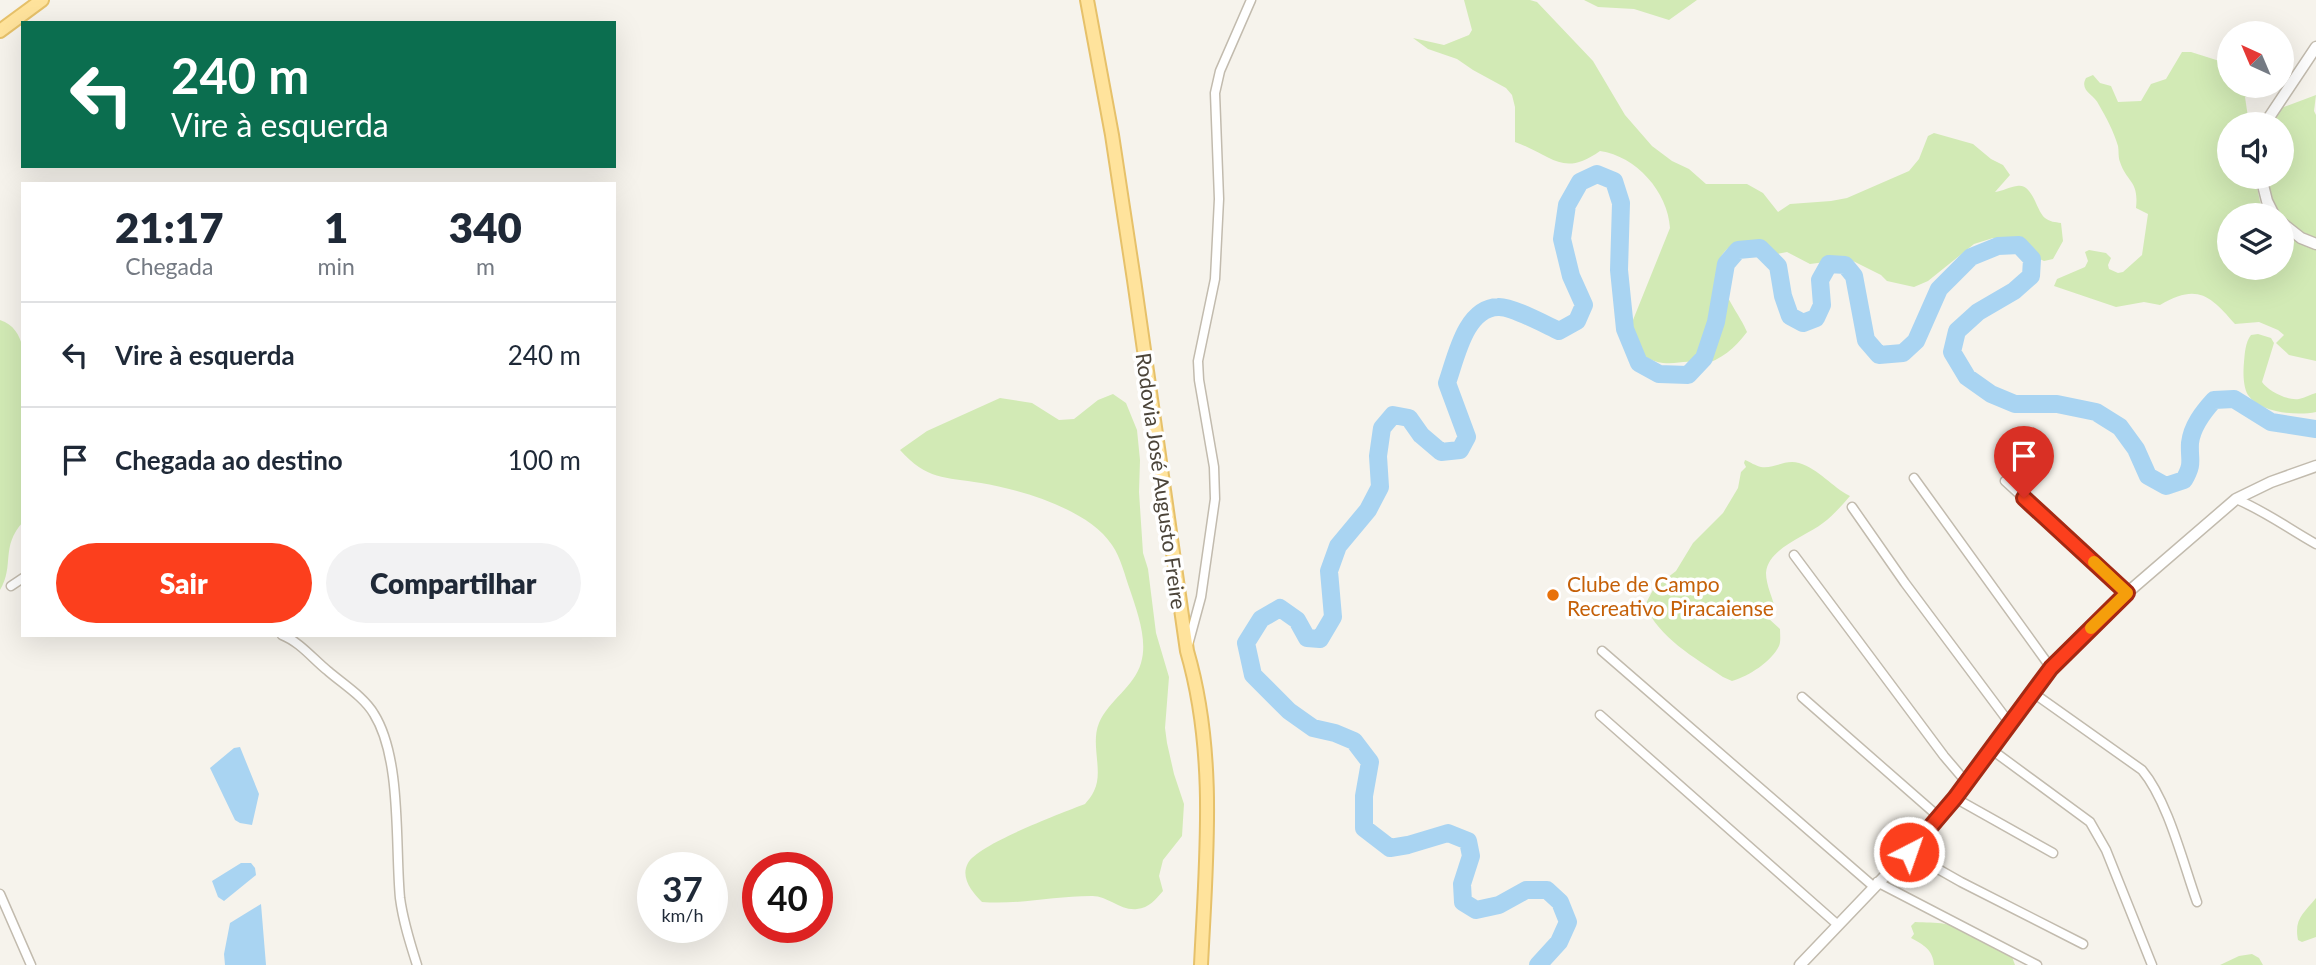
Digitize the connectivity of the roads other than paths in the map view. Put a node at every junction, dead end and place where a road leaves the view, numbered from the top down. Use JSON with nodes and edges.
{"nodes":[{"id":1,"x":42,"y":0,"type":"edge"},
{"id":2,"x":1087,"y":0,"type":"edge"},
{"id":3,"x":1251,"y":0,"type":"edge"},
{"id":4,"x":0,"y":31,"type":"edge"},
{"id":5,"x":2316,"y":47,"type":"edge"},
{"id":6,"x":2273,"y":112,"type":"edge"},
{"id":7,"x":2294,"y":232,"type":"edge"},
{"id":8,"x":2316,"y":244,"type":"edge"},
{"id":9,"x":2316,"y":466,"type":"edge"},
{"id":10,"x":1914,"y":478,"type":"dead end"},
{"id":11,"x":2005,"y":481,"type":"dead end"},
{"id":12,"x":2236,"y":499,"type":"junction"},
{"id":13,"x":1853,"y":507,"type":"dead end"},
{"id":14,"x":2316,"y":544,"type":"edge"},
{"id":15,"x":1794,"y":555,"type":"dead end"},
{"id":16,"x":21,"y":579,"type":"edge"},
{"id":17,"x":11,"y":586,"type":"dead end"},
{"id":18,"x":2127,"y":593,"type":"junction"},
{"id":19,"x":285,"y":637,"type":"edge"},
{"id":20,"x":1187,"y":651,"type":"junction"},
{"id":21,"x":1602,"y":651,"type":"dead end"},
{"id":22,"x":2051,"y":668,"type":"junction"},
{"id":23,"x":2032,"y":692,"type":"junction"},
{"id":24,"x":1802,"y":697,"type":"dead end"},
{"id":25,"x":1600,"y":715,"type":"dead end"},
{"id":26,"x":2011,"y":725,"type":"junction"},
{"id":27,"x":1992,"y":750,"type":"junction"},
{"id":28,"x":1967,"y":783,"type":"junction"},
{"id":29,"x":1955,"y":798,"type":"junction"},
{"id":30,"x":1939,"y":817,"type":"junction"},
{"id":31,"x":1909,"y":852,"type":"junction"},
{"id":32,"x":2053,"y":853,"type":"dead end"},
{"id":33,"x":1875,"y":884,"type":"junction"},
{"id":34,"x":0,"y":894,"type":"edge"},
{"id":35,"x":2197,"y":902,"type":"dead end"},
{"id":36,"x":1838,"y":925,"type":"junction"},
{"id":37,"x":2083,"y":944,"type":"dead end"},
{"id":38,"x":31,"y":965,"type":"edge"},
{"id":39,"x":417,"y":965,"type":"edge"},
{"id":40,"x":1201,"y":965,"type":"edge"},
{"id":41,"x":1800,"y":965,"type":"edge"},
{"id":42,"x":2037,"y":965,"type":"edge"},
{"id":43,"x":2152,"y":965,"type":"edge"}],
"edges":[{"from":1,"to":4,"type":"main road"},
{"from":2,"to":20,"type":"main road","name":"Rodovia José Augusto Freire"},
{"from":3,"to":20,"type":"street"},
{"from":5,"to":6,"type":"street"},
{"from":7,"to":8,"type":"street"},
{"from":9,"to":12,"type":"street"},
{"from":10,"to":22,"type":"street"},
{"from":11,"to":18,"type":"street"},
{"from":12,"to":14,"type":"street"},
{"from":12,"to":18,"type":"street"},
{"from":13,"to":26,"type":"street"},
{"from":15,"to":28,"type":"street"},
{"from":16,"to":17,"type":"street"},
{"from":18,"to":22,"type":"street"},
{"from":19,"to":39,"type":"street"},
{"from":20,"to":40,"type":"main road","name":"Rodovia José Augusto Freire"},
{"from":21,"to":33,"type":"street"},
{"from":22,"to":23,"type":"street"},
{"from":23,"to":26,"type":"street"},
{"from":23,"to":35,"type":"street"},
{"from":24,"to":30,"type":"street"},
{"from":25,"to":36,"type":"street"},
{"from":26,"to":27,"type":"street"},
{"from":27,"to":28,"type":"street"},
{"from":27,"to":43,"type":"street"},
{"from":28,"to":29,"type":"street"},
{"from":29,"to":30,"type":"street"},
{"from":29,"to":32,"type":"street"},
{"from":30,"to":31,"type":"street"},
{"from":31,"to":33,"type":"street"},
{"from":31,"to":37,"type":"street"},
{"from":33,"to":36,"type":"street"},
{"from":33,"to":42,"type":"street"},
{"from":34,"to":38,"type":"street"},
{"from":36,"to":41,"type":"street"}]}
